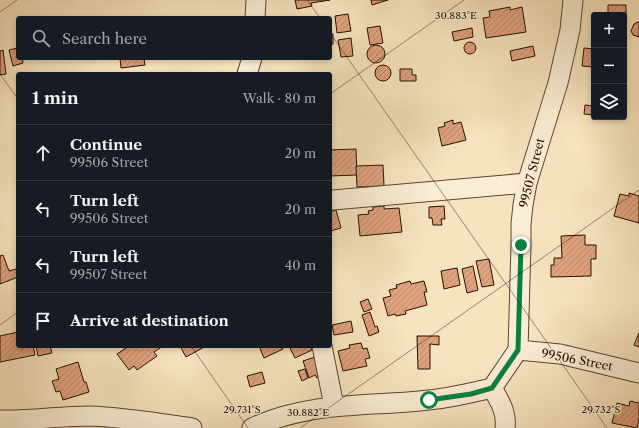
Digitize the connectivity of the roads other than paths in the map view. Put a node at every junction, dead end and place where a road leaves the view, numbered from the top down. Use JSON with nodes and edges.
{"nodes":[{"id":1,"x":256,"y":0,"type":"edge"},
{"id":2,"x":573,"y":0,"type":"edge"},
{"id":3,"x":255,"y":16,"type":"edge"},
{"id":4,"x":251,"y":60,"type":"edge"},
{"id":5,"x":248,"y":72,"type":"edge"},
{"id":6,"x":527,"y":183,"type":"junction"},
{"id":7,"x":333,"y":200,"type":"dead end"},
{"id":8,"x":322,"y":348,"type":"edge"},
{"id":9,"x":518,"y":350,"type":"junction"},
{"id":10,"x":639,"y":373,"type":"edge"},
{"id":11,"x":492,"y":388,"type":"junction"},
{"id":12,"x":334,"y":406,"type":"junction"},
{"id":13,"x":0,"y":420,"type":"edge"},
{"id":14,"x":192,"y":428,"type":"edge"},
{"id":15,"x":252,"y":428,"type":"edge"},
{"id":16,"x":505,"y":428,"type":"edge"}],
"edges":[{"from":1,"to":3,"type":"street"},
{"from":2,"to":6,"type":"street","name":"99507 Street"},
{"from":4,"to":5,"type":"street"},
{"from":6,"to":7,"type":"street"},
{"from":6,"to":9,"type":"street","name":"99507 Street"},
{"from":8,"to":12,"type":"street"},
{"from":9,"to":10,"type":"street","name":"99506 Street"},
{"from":9,"to":11,"type":"street"},
{"from":11,"to":12,"type":"street"},
{"from":11,"to":16,"type":"street"},
{"from":12,"to":15,"type":"street"},
{"from":13,"to":14,"type":"street"}]}
